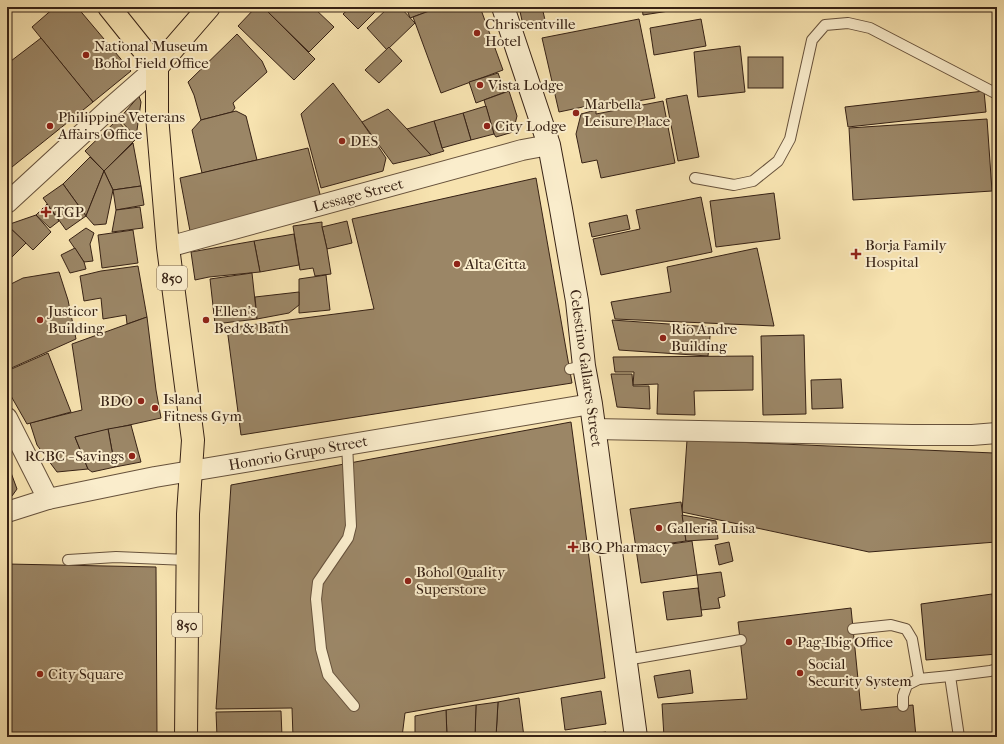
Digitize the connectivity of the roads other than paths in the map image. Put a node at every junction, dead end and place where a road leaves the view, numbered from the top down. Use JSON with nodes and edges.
{"nodes":[{"id":1,"x":109,"y":7,"type":"edge"},
{"id":2,"x":209,"y":7,"type":"edge"},
{"id":3,"x":503,"y":7,"type":"edge"},
{"id":4,"x":157,"y":68,"type":"junction"},
{"id":5,"x":997,"y":94,"type":"edge"},
{"id":6,"x":549,"y":145,"type":"junction"},
{"id":7,"x":695,"y":178,"type":"dead end"},
{"id":8,"x":7,"y":203,"type":"edge"},
{"id":9,"x":168,"y":247,"type":"junction"},
{"id":10,"x":591,"y":404,"type":"junction"},
{"id":11,"x":7,"y":418,"type":"edge"},
{"id":12,"x":594,"y":429,"type":"junction"},
{"id":13,"x":997,"y":432,"type":"edge"},
{"id":14,"x":347,"y":444,"type":"junction"},
{"id":15,"x":191,"y":471,"type":"junction"},
{"id":16,"x":48,"y":499,"type":"junction"},
{"id":17,"x":7,"y":512,"type":"edge"},
{"id":18,"x":68,"y":560,"type":"dead end"},
{"id":19,"x":187,"y":560,"type":"junction"},
{"id":20,"x":853,"y":629,"type":"dead end"},
{"id":21,"x":740,"y":640,"type":"dead end"},
{"id":22,"x":626,"y":660,"type":"junction"},
{"id":23,"x":997,"y":669,"type":"edge"},
{"id":24,"x":950,"y":676,"type":"junction"},
{"id":25,"x":919,"y":679,"type":"junction"},
{"id":26,"x":354,"y":706,"type":"dead end"},
{"id":27,"x":903,"y":706,"type":"dead end"},
{"id":28,"x":186,"y":737,"type":"edge"},
{"id":29,"x":636,"y":737,"type":"edge"},
{"id":30,"x":959,"y":737,"type":"edge"}],
"edges":[{"from":1,"to":4,"type":"main road"},
{"from":2,"to":4,"type":"main road"},
{"from":3,"to":6,"type":"main road","name":"Celestino Gallares Street"},
{"from":4,"to":8,"type":"street"},
{"from":4,"to":9,"type":"main road","number":"850"},
{"from":5,"to":7,"type":"lane"},
{"from":6,"to":9,"type":"street","name":"Lessage Street"},
{"from":6,"to":10,"type":"main road","name":"Celestino Gallares Street"},
{"from":9,"to":15,"type":"main road","number":"850"},
{"from":10,"to":12,"type":"main road","name":"Celestino Gallares Street"},
{"from":10,"to":14,"type":"street","name":"Honorio Grupo Street"},
{"from":11,"to":16,"type":"street"},
{"from":12,"to":13,"type":"street"},
{"from":12,"to":22,"type":"main road","name":"Celestino Gallares Street"},
{"from":14,"to":15,"type":"street","name":"Honorio Grupo Street"},
{"from":14,"to":26,"type":"lane"},
{"from":15,"to":16,"type":"street","name":"Honorio Grupo Street"},
{"from":15,"to":19,"type":"main road","number":"850"},
{"from":16,"to":17,"type":"street","name":"Honorio Grupo Street"},
{"from":18,"to":19,"type":"lane"},
{"from":19,"to":28,"type":"main road","number":"850"},
{"from":20,"to":25,"type":"lane"},
{"from":21,"to":22,"type":"lane"},
{"from":22,"to":29,"type":"main road","name":"Celestino Gallares Street"},
{"from":23,"to":24,"type":"lane"},
{"from":24,"to":25,"type":"lane"},
{"from":24,"to":30,"type":"lane"},
{"from":25,"to":27,"type":"lane"}]}
